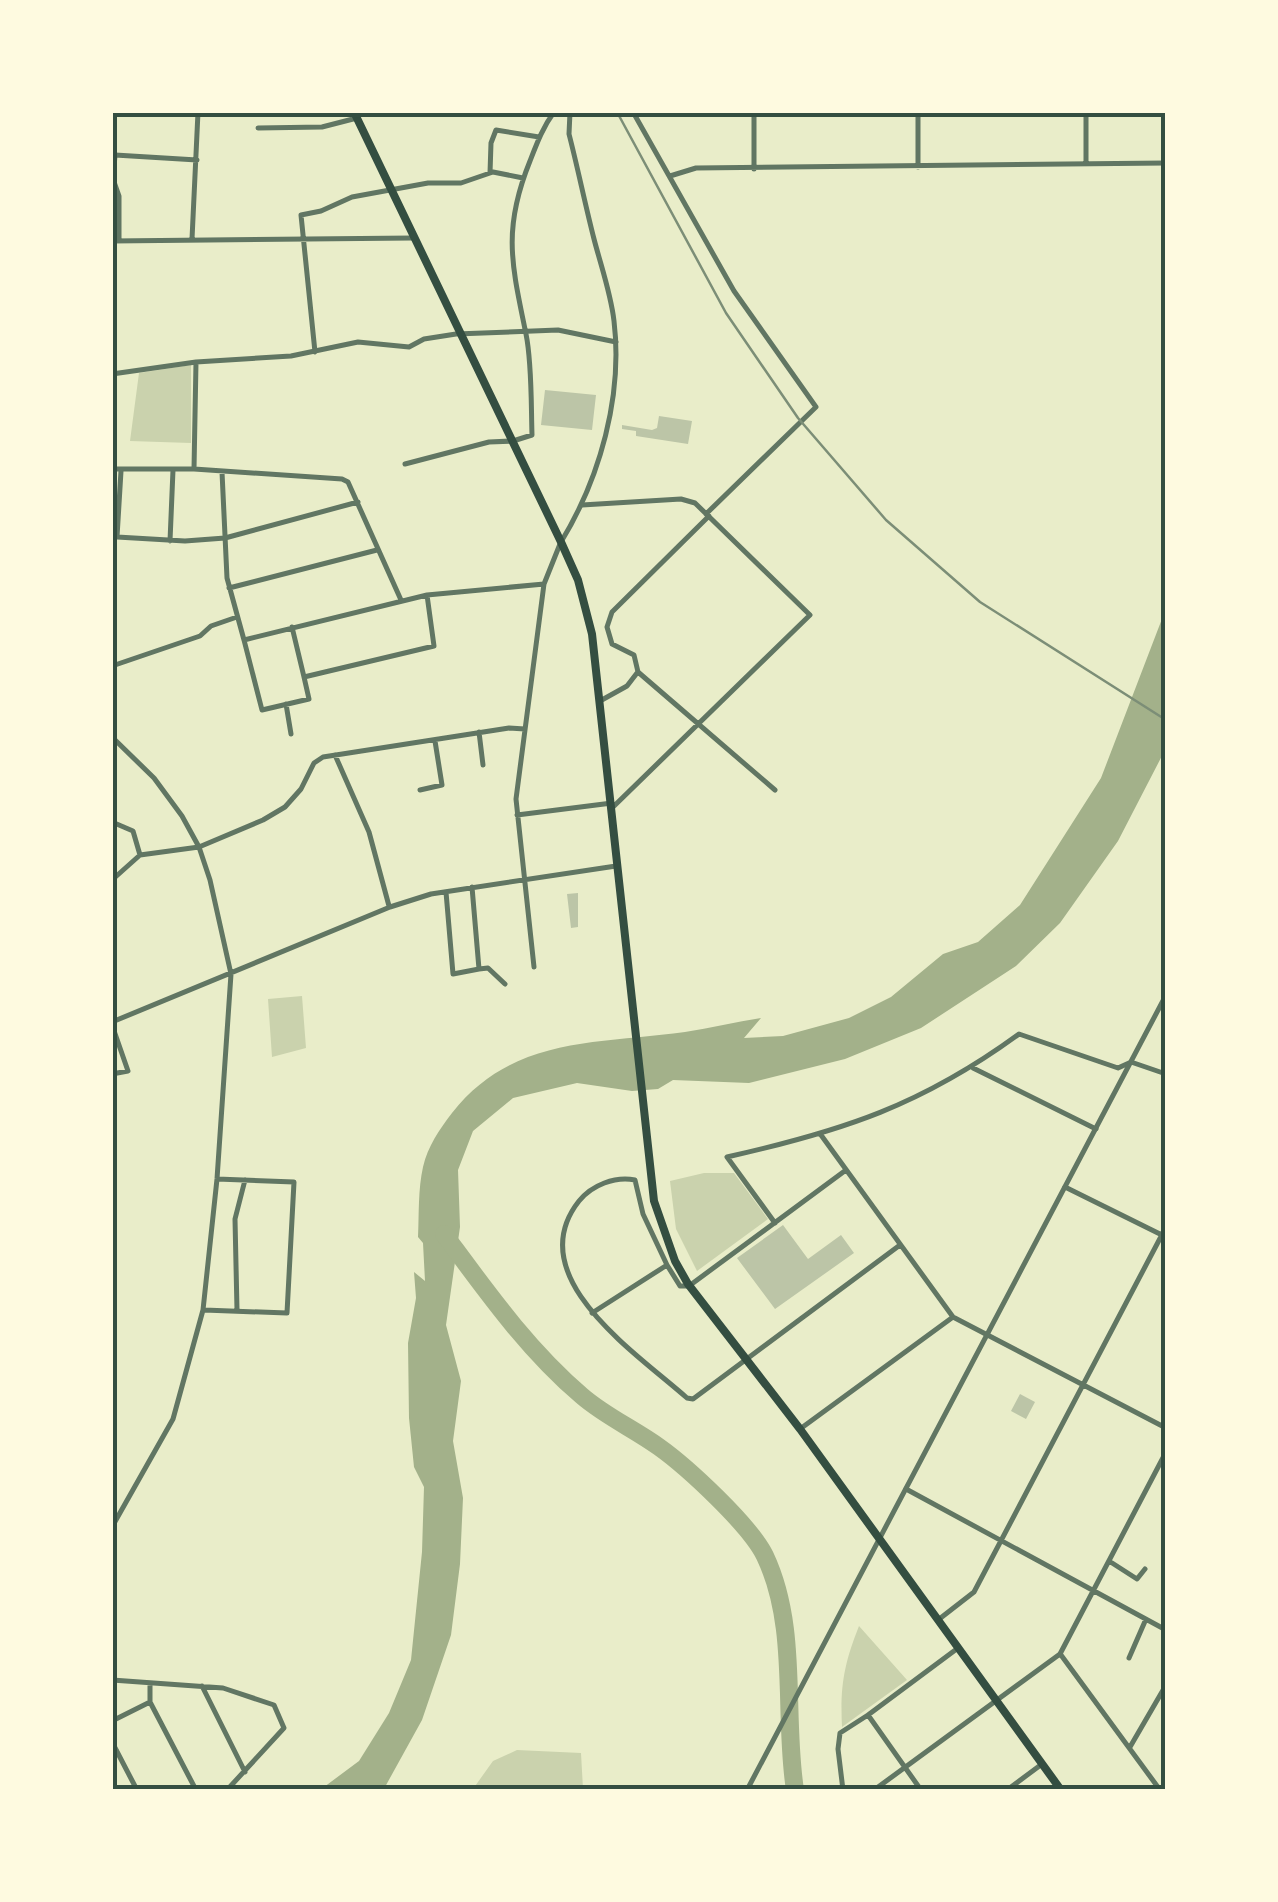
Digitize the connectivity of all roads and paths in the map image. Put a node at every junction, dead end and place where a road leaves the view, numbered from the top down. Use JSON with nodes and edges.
{"nodes":[{"id":1,"x":198,"y":112,"type":"edge"},
{"id":2,"x":554,"y":112,"type":"edge"},
{"id":3,"x":570,"y":112,"type":"edge"},
{"id":4,"x":633,"y":112,"type":"edge"},
{"id":5,"x":754,"y":112,"type":"edge"},
{"id":6,"x":918,"y":112,"type":"edge"},
{"id":7,"x":1086,"y":112,"type":"edge"},
{"id":8,"x":355,"y":115,"type":"edge"},
{"id":9,"x":258,"y":128,"type":"dead end"},
{"id":10,"x":540,"y":138,"type":"junction"},
{"id":11,"x":197,"y":160,"type":"junction"},
{"id":12,"x":1166,"y":163,"type":"edge"},
{"id":13,"x":1086,"y":164,"type":"junction"},
{"id":14,"x":918,"y":167,"type":"junction"},
{"id":15,"x":754,"y":168,"type":"junction"},
{"id":16,"x":490,"y":173,"type":"junction"},
{"id":17,"x":669,"y":177,"type":"junction"},
{"id":18,"x":523,"y":178,"type":"junction"},
{"id":19,"x":394,"y":191,"type":"junction"},
{"id":20,"x":305,"y":238,"type":"junction"},
{"id":21,"x":416,"y":238,"type":"junction"},
{"id":22,"x":192,"y":239,"type":"junction"},
{"id":23,"x":116,"y":241,"type":"edge"},
{"id":24,"x":526,"y":331,"type":"junction"},
{"id":25,"x":464,"y":336,"type":"junction"},
{"id":26,"x":616,"y":342,"type":"junction"},
{"id":27,"x":316,"y":352,"type":"junction"},
{"id":28,"x":196,"y":362,"type":"junction"},
{"id":29,"x":112,"y":374,"type":"edge"},
{"id":30,"x":513,"y":442,"type":"junction"},
{"id":31,"x":405,"y":464,"type":"dead end"},
{"id":32,"x":194,"y":469,"type":"junction"},
{"id":33,"x":112,"y":470,"type":"edge"},
{"id":34,"x":121,"y":470,"type":"junction"},
{"id":35,"x":173,"y":470,"type":"junction"},
{"id":36,"x":222,"y":472,"type":"junction"},
{"id":37,"x":358,"y":502,"type":"junction"},
{"id":38,"x":582,"y":505,"type":"junction"},
{"id":39,"x":708,"y":515,"type":"junction"},
{"id":40,"x":225,"y":538,"type":"junction"},
{"id":41,"x":170,"y":541,"type":"junction"},
{"id":42,"x":562,"y":542,"type":"junction"},
{"id":43,"x":378,"y":550,"type":"junction"},
{"id":44,"x":544,"y":584,"type":"junction"},
{"id":45,"x":230,"y":588,"type":"junction"},
{"id":46,"x":428,"y":594,"type":"junction"},
{"id":47,"x":401,"y":600,"type":"junction"},
{"id":48,"x":237,"y":617,"type":"junction"},
{"id":49,"x":292,"y":627,"type":"junction"},
{"id":50,"x":244,"y":640,"type":"junction"},
{"id":51,"x":112,"y":666,"type":"edge"},
{"id":52,"x":638,"y":672,"type":"junction"},
{"id":53,"x":304,"y":676,"type":"junction"},
{"id":54,"x":600,"y":700,"type":"junction"},
{"id":55,"x":286,"y":704,"type":"junction"},
{"id":56,"x":700,"y":723,"type":"junction"},
{"id":57,"x":525,"y":729,"type":"junction"},
{"id":58,"x":478,"y":732,"type":"junction"},
{"id":59,"x":291,"y":734,"type":"dead end"},
{"id":60,"x":112,"y":737,"type":"edge"},
{"id":61,"x":435,"y":740,"type":"junction"},
{"id":62,"x":334,"y":755,"type":"junction"},
{"id":63,"x":483,"y":765,"type":"dead end"},
{"id":64,"x":420,"y":790,"type":"dead end"},
{"id":65,"x":775,"y":790,"type":"dead end"},
{"id":66,"x":612,"y":805,"type":"junction"},
{"id":67,"x":517,"y":814,"type":"junction"},
{"id":68,"x":112,"y":822,"type":"edge"},
{"id":69,"x":198,"y":847,"type":"junction"},
{"id":70,"x":140,"y":855,"type":"junction"},
{"id":71,"x":619,"y":866,"type":"junction"},
{"id":72,"x":112,"y":880,"type":"edge"},
{"id":73,"x":525,"y":881,"type":"junction"},
{"id":74,"x":472,"y":887,"type":"junction"},
{"id":75,"x":446,"y":892,"type":"junction"},
{"id":76,"x":390,"y":907,"type":"junction"},
{"id":77,"x":534,"y":967,"type":"dead end"},
{"id":78,"x":480,"y":969,"type":"junction"},
{"id":79,"x":231,"y":974,"type":"junction"},
{"id":80,"x":505,"y":984,"type":"dead end"},
{"id":81,"x":1166,"y":995,"type":"edge"},
{"id":82,"x":112,"y":1023,"type":"edge"},
{"id":83,"x":1132,"y":1062,"type":"junction"},
{"id":84,"x":973,"y":1068,"type":"junction"},
{"id":85,"x":112,"y":1074,"type":"edge"},
{"id":86,"x":1166,"y":1074,"type":"edge"},
{"id":87,"x":1096,"y":1129,"type":"junction"},
{"id":88,"x":821,"y":1135,"type":"junction"},
{"id":89,"x":846,"y":1170,"type":"junction"},
{"id":90,"x":217,"y":1179,"type":"junction"},
{"id":91,"x":245,"y":1180,"type":"junction"},
{"id":92,"x":1066,"y":1187,"type":"junction"},
{"id":93,"x":776,"y":1223,"type":"junction"},
{"id":94,"x":1166,"y":1227,"type":"edge"},
{"id":95,"x":1163,"y":1236,"type":"edge"},
{"id":96,"x":900,"y":1245,"type":"junction"},
{"id":97,"x":668,"y":1265,"type":"junction"},
{"id":98,"x":689,"y":1286,"type":"junction"},
{"id":99,"x":203,"y":1310,"type":"junction"},
{"id":100,"x":237,"y":1310,"type":"junction"},
{"id":101,"x":592,"y":1313,"type":"junction"},
{"id":102,"x":954,"y":1317,"type":"junction"},
{"id":103,"x":987,"y":1335,"type":"junction"},
{"id":104,"x":748,"y":1361,"type":"junction"},
{"id":105,"x":1082,"y":1384,"type":"junction"},
{"id":106,"x":800,"y":1428,"type":"junction"},
{"id":107,"x":1166,"y":1428,"type":"edge"},
{"id":108,"x":1166,"y":1452,"type":"edge"},
{"id":109,"x":906,"y":1489,"type":"junction"},
{"id":110,"x":112,"y":1527,"type":"edge"},
{"id":111,"x":878,"y":1538,"type":"junction"},
{"id":112,"x":1000,"y":1541,"type":"junction"},
{"id":113,"x":1110,"y":1562,"type":"junction"},
{"id":114,"x":1145,"y":1569,"type":"dead end"},
{"id":115,"x":1094,"y":1592,"type":"junction"},
{"id":116,"x":938,"y":1620,"type":"junction"},
{"id":117,"x":1146,"y":1620,"type":"junction"},
{"id":118,"x":1166,"y":1630,"type":"edge"},
{"id":119,"x":958,"y":1648,"type":"junction"},
{"id":120,"x":1060,"y":1654,"type":"junction"},
{"id":121,"x":1129,"y":1658,"type":"dead end"},
{"id":122,"x":112,"y":1680,"type":"edge"},
{"id":123,"x":150,"y":1683,"type":"junction"},
{"id":124,"x":1166,"y":1685,"type":"edge"},
{"id":125,"x":202,"y":1686,"type":"junction"},
{"id":126,"x":150,"y":1702,"type":"junction"},
{"id":127,"x":997,"y":1702,"type":"junction"},
{"id":128,"x":868,"y":1715,"type":"junction"},
{"id":129,"x":112,"y":1722,"type":"edge"},
{"id":130,"x":112,"y":1742,"type":"edge"},
{"id":131,"x":1130,"y":1748,"type":"junction"},
{"id":132,"x":1042,"y":1764,"type":"junction"},
{"id":133,"x":905,"y":1767,"type":"junction"},
{"id":134,"x":245,"y":1772,"type":"junction"},
{"id":135,"x":138,"y":1790,"type":"edge"},
{"id":136,"x":196,"y":1790,"type":"edge"},
{"id":137,"x":228,"y":1790,"type":"edge"},
{"id":138,"x":747,"y":1790,"type":"edge"},
{"id":139,"x":844,"y":1790,"type":"edge"},
{"id":140,"x":874,"y":1790,"type":"edge"},
{"id":141,"x":921,"y":1790,"type":"edge"},
{"id":142,"x":1007,"y":1790,"type":"edge"},
{"id":143,"x":1061,"y":1790,"type":"edge"},
{"id":144,"x":1160,"y":1790,"type":"edge"}],
"edges":[{"from":1,"to":11,"type":"street"},
{"from":2,"to":10,"type":"street"},
{"from":3,"to":26,"type":"street"},
{"from":4,"to":17,"type":"street"},
{"from":5,"to":15,"type":"street"},
{"from":6,"to":14,"type":"street"},
{"from":7,"to":13,"type":"street"},
{"from":8,"to":9,"type":"street"},
{"from":8,"to":19,"type":"main road"},
{"from":10,"to":16,"type":"street"},
{"from":10,"to":18,"type":"street"},
{"from":11,"to":22,"type":"street"},
{"from":11,"to":23,"type":"street"},
{"from":12,"to":13,"type":"street"},
{"from":13,"to":14,"type":"street"},
{"from":14,"to":15,"type":"street"},
{"from":15,"to":17,"type":"street"},
{"from":16,"to":18,"type":"street"},
{"from":16,"to":19,"type":"street"},
{"from":17,"to":39,"type":"street"},
{"from":18,"to":24,"type":"street"},
{"from":19,"to":20,"type":"street"},
{"from":19,"to":21,"type":"main road"},
{"from":20,"to":21,"type":"street"},
{"from":20,"to":22,"type":"street"},
{"from":20,"to":27,"type":"street"},
{"from":21,"to":25,"type":"main road"},
{"from":22,"to":23,"type":"street"},
{"from":24,"to":25,"type":"street"},
{"from":24,"to":26,"type":"street"},
{"from":24,"to":30,"type":"street"},
{"from":25,"to":27,"type":"street"},
{"from":25,"to":30,"type":"main road"},
{"from":26,"to":38,"type":"street"},
{"from":27,"to":28,"type":"street"},
{"from":28,"to":29,"type":"street"},
{"from":28,"to":32,"type":"street"},
{"from":30,"to":31,"type":"street"},
{"from":30,"to":42,"type":"main road"},
{"from":32,"to":35,"type":"street"},
{"from":32,"to":36,"type":"street"},
{"from":33,"to":34,"type":"street"},
{"from":34,"to":35,"type":"street"},
{"from":34,"to":41,"type":"street"},
{"from":35,"to":41,"type":"street"},
{"from":36,"to":37,"type":"street"},
{"from":36,"to":40,"type":"street"},
{"from":37,"to":40,"type":"street"},
{"from":37,"to":43,"type":"street"},
{"from":38,"to":39,"type":"street"},
{"from":38,"to":42,"type":"street"},
{"from":39,"to":52,"type":"street"},
{"from":39,"to":56,"type":"street"},
{"from":40,"to":41,"type":"street"},
{"from":40,"to":45,"type":"street"},
{"from":42,"to":44,"type":"street"},
{"from":42,"to":54,"type":"main road"},
{"from":43,"to":45,"type":"street"},
{"from":43,"to":47,"type":"street"},
{"from":44,"to":46,"type":"street"},
{"from":44,"to":57,"type":"street"},
{"from":45,"to":48,"type":"street"},
{"from":46,"to":47,"type":"street"},
{"from":46,"to":53,"type":"street"},
{"from":47,"to":49,"type":"street"},
{"from":48,"to":50,"type":"street"},
{"from":48,"to":51,"type":"street"},
{"from":49,"to":50,"type":"street"},
{"from":49,"to":53,"type":"street"},
{"from":50,"to":55,"type":"street"},
{"from":52,"to":54,"type":"street"},
{"from":52,"to":56,"type":"street"},
{"from":53,"to":55,"type":"street"},
{"from":54,"to":66,"type":"main road"},
{"from":55,"to":59,"type":"street"},
{"from":56,"to":65,"type":"street"},
{"from":56,"to":66,"type":"street"},
{"from":57,"to":58,"type":"street"},
{"from":57,"to":67,"type":"street"},
{"from":58,"to":61,"type":"street"},
{"from":58,"to":63,"type":"street"},
{"from":60,"to":69,"type":"street"},
{"from":61,"to":62,"type":"street"},
{"from":61,"to":64,"type":"street"},
{"from":62,"to":69,"type":"street"},
{"from":62,"to":76,"type":"street"},
{"from":66,"to":67,"type":"street"},
{"from":66,"to":71,"type":"main road"},
{"from":67,"to":73,"type":"street"},
{"from":68,"to":70,"type":"street"},
{"from":69,"to":70,"type":"street"},
{"from":69,"to":79,"type":"street"},
{"from":70,"to":72,"type":"street"},
{"from":71,"to":73,"type":"street"},
{"from":71,"to":98,"type":"main road"},
{"from":73,"to":74,"type":"street"},
{"from":73,"to":77,"type":"street"},
{"from":74,"to":75,"type":"street"},
{"from":74,"to":78,"type":"street"},
{"from":75,"to":76,"type":"street"},
{"from":75,"to":78,"type":"street"},
{"from":76,"to":79,"type":"street"},
{"from":78,"to":80,"type":"street"},
{"from":79,"to":82,"type":"street"},
{"from":79,"to":90,"type":"street"},
{"from":81,"to":83,"type":"street"},
{"from":82,"to":85,"type":"street"},
{"from":83,"to":84,"type":"street"},
{"from":83,"to":86,"type":"street"},
{"from":83,"to":87,"type":"street"},
{"from":84,"to":87,"type":"street"},
{"from":84,"to":88,"type":"street"},
{"from":87,"to":92,"type":"street"},
{"from":88,"to":89,"type":"street"},
{"from":88,"to":93,"type":"street"},
{"from":89,"to":93,"type":"street"},
{"from":89,"to":96,"type":"street"},
{"from":90,"to":91,"type":"street"},
{"from":90,"to":99,"type":"street"},
{"from":91,"to":100,"type":"street"},
{"from":91,"to":100,"type":"street"},
{"from":92,"to":95,"type":"street"},
{"from":92,"to":103,"type":"street"},
{"from":93,"to":98,"type":"street"},
{"from":94,"to":95,"type":"street"},
{"from":95,"to":105,"type":"street"},
{"from":96,"to":102,"type":"street"},
{"from":96,"to":104,"type":"street"},
{"from":97,"to":98,"type":"street"},
{"from":97,"to":101,"type":"street"},
{"from":97,"to":101,"type":"street"},
{"from":98,"to":104,"type":"main road"},
{"from":99,"to":100,"type":"street"},
{"from":99,"to":110,"type":"street"},
{"from":101,"to":104,"type":"street"},
{"from":102,"to":103,"type":"street"},
{"from":102,"to":106,"type":"street"},
{"from":103,"to":105,"type":"street"},
{"from":103,"to":109,"type":"street"},
{"from":104,"to":106,"type":"main road"},
{"from":105,"to":107,"type":"street"},
{"from":105,"to":112,"type":"street"},
{"from":106,"to":111,"type":"main road"},
{"from":108,"to":113,"type":"street"},
{"from":109,"to":111,"type":"street"},
{"from":109,"to":112,"type":"street"},
{"from":111,"to":116,"type":"main road"},
{"from":111,"to":138,"type":"street"},
{"from":112,"to":115,"type":"street"},
{"from":112,"to":116,"type":"street"},
{"from":113,"to":114,"type":"street"},
{"from":113,"to":115,"type":"street"},
{"from":115,"to":117,"type":"street"},
{"from":115,"to":120,"type":"street"},
{"from":116,"to":119,"type":"main road"},
{"from":117,"to":118,"type":"street"},
{"from":117,"to":121,"type":"street"},
{"from":119,"to":127,"type":"main road"},
{"from":119,"to":128,"type":"street"},
{"from":120,"to":127,"type":"street"},
{"from":120,"to":131,"type":"street"},
{"from":122,"to":123,"type":"street"},
{"from":123,"to":125,"type":"street"},
{"from":123,"to":126,"type":"street"},
{"from":124,"to":131,"type":"street"},
{"from":125,"to":134,"type":"street"},
{"from":125,"to":134,"type":"street"},
{"from":126,"to":129,"type":"street"},
{"from":126,"to":136,"type":"street"},
{"from":127,"to":132,"type":"main road"},
{"from":127,"to":133,"type":"street"},
{"from":128,"to":133,"type":"street"},
{"from":128,"to":139,"type":"street"},
{"from":130,"to":135,"type":"street"},
{"from":131,"to":144,"type":"street"},
{"from":132,"to":142,"type":"street"},
{"from":132,"to":143,"type":"main road"},
{"from":133,"to":140,"type":"street"},
{"from":133,"to":141,"type":"street"},
{"from":134,"to":137,"type":"street"}]}
